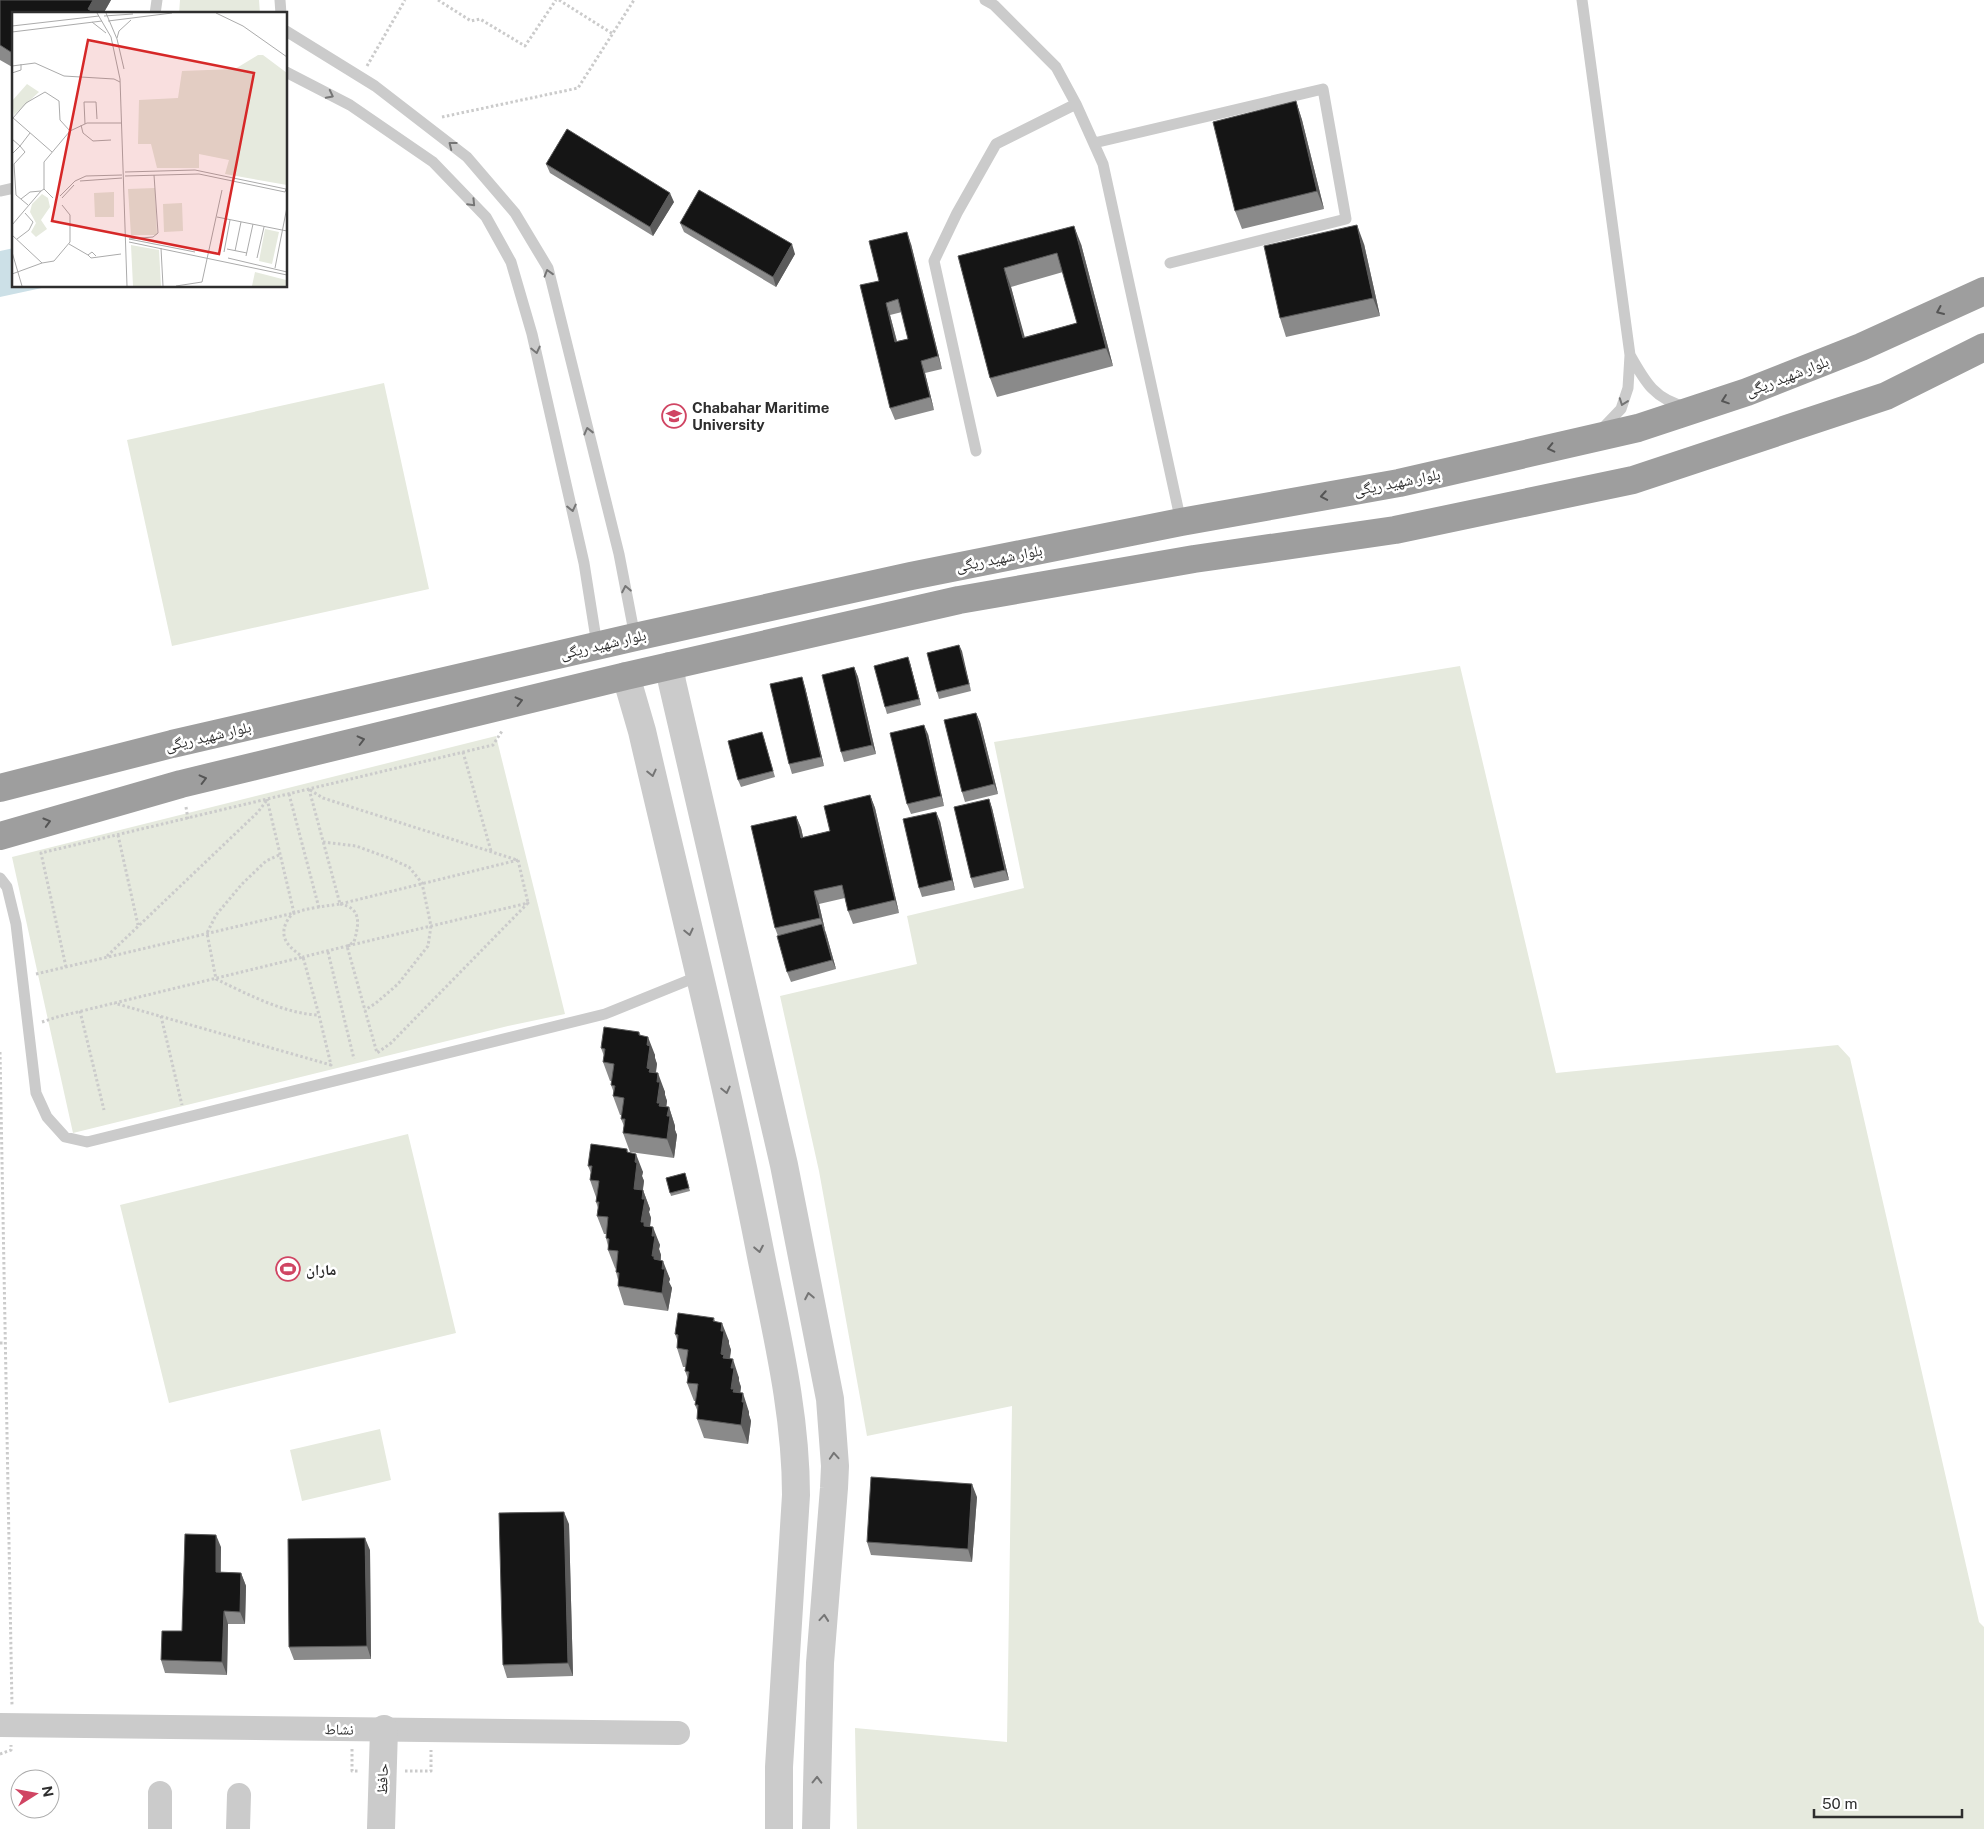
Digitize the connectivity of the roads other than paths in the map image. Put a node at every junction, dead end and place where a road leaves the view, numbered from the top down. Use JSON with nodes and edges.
{"nodes":[{"id":1,"x":1582,"y":0,"type":"edge"},
{"id":2,"x":992,"y":2,"type":"edge"},
{"id":3,"x":288,"y":32,"type":"edge"},
{"id":4,"x":288,"y":73,"type":"edge"},
{"id":5,"x":1076,"y":104,"type":"junction"},
{"id":6,"x":1094,"y":143,"type":"junction"},
{"id":7,"x":1170,"y":263,"type":"dead end"},
{"id":8,"x":1984,"y":291,"type":"edge"},
{"id":9,"x":1984,"y":347,"type":"edge"},
{"id":10,"x":1630,"y":355,"type":"junction"},
{"id":11,"x":1697,"y":409,"type":"junction"},
{"id":12,"x":1592,"y":439,"type":"junction"},
{"id":13,"x":976,"y":451,"type":"dead end"},
{"id":14,"x":1182,"y":522,"type":"junction"},
{"id":15,"x":635,"y":636,"type":"junction"},
{"id":16,"x":597,"y":645,"type":"junction"},
{"id":17,"x":670,"y":666,"type":"junction"},
{"id":18,"x":626,"y":676,"type":"junction"},
{"id":19,"x":681,"y":724,"type":"junction"},
{"id":20,"x":642,"y":731,"type":"junction"},
{"id":21,"x":0,"y":788,"type":"edge"},
{"id":22,"x":0,"y":836,"type":"edge"},
{"id":23,"x":0,"y":878,"type":"edge"},
{"id":24,"x":699,"y":976,"type":"junction"},
{"id":25,"x":830,"y":1399,"type":"junction"},
{"id":26,"x":790,"y":1405,"type":"junction"},
{"id":27,"x":6,"y":1725,"type":"edge"},
{"id":28,"x":384,"y":1729,"type":"junction"},
{"id":29,"x":678,"y":1733,"type":"dead end"},
{"id":30,"x":160,"y":1793,"type":"dead end"},
{"id":31,"x":240,"y":1795,"type":"dead end"},
{"id":32,"x":160,"y":1829,"type":"edge"},
{"id":33,"x":238,"y":1829,"type":"edge"},
{"id":34,"x":381,"y":1829,"type":"edge"},
{"id":35,"x":779,"y":1829,"type":"edge"},
{"id":36,"x":816,"y":1829,"type":"edge"}],
"edges":[{"from":1,"to":10,"type":"lane"},
{"from":2,"to":5,"type":"lane"},
{"from":15,"to":3,"type":"lane","one_way":true},
{"from":4,"to":16,"type":"lane","one_way":true},
{"from":5,"to":6,"type":"lane"},
{"from":5,"to":13,"type":"lane"},
{"from":6,"to":7,"type":"lane"},
{"from":6,"to":14,"type":"lane"},
{"from":8,"to":11,"type":"highway","name":"بلوار شهید ریگی","one_way":true},
{"from":9,"to":17,"type":"highway"},
{"from":10,"to":11,"type":"lane"},
{"from":10,"to":12,"type":"lane","one_way":true},
{"from":11,"to":12,"type":"highway","name":"بلوار شهید ریگی"},
{"from":12,"to":14,"type":"highway","name":"بلوار شهید ریگی","one_way":true},
{"from":14,"to":15,"type":"highway","name":"بلوار شهید ریگی"},
{"from":15,"to":16,"type":"highway","name":"بلوار شهید ریگی"},
{"from":16,"to":21,"type":"highway","name":"بلوار شهید ریگی"},
{"from":17,"to":18,"type":"highway"},
{"from":17,"to":19,"type":"street"},
{"from":18,"to":20,"type":"street"},
{"from":22,"to":18,"type":"highway","one_way":true},
{"from":19,"to":20,"type":"street"},
{"from":25,"to":19,"type":"street","one_way":true},
{"from":20,"to":24,"type":"street","one_way":true},
{"from":23,"to":24,"type":"lane"},
{"from":24,"to":26,"type":"street","one_way":true},
{"from":25,"to":26,"type":"street"},
{"from":36,"to":25,"type":"street","one_way":true},
{"from":26,"to":35,"type":"street"},
{"from":27,"to":28,"type":"street","name":"نشاط"},
{"from":28,"to":29,"type":"street","name":"نشاط"},
{"from":28,"to":34,"type":"street","name":"حافظ"},
{"from":30,"to":32,"type":"street"},
{"from":31,"to":33,"type":"street"}]}
